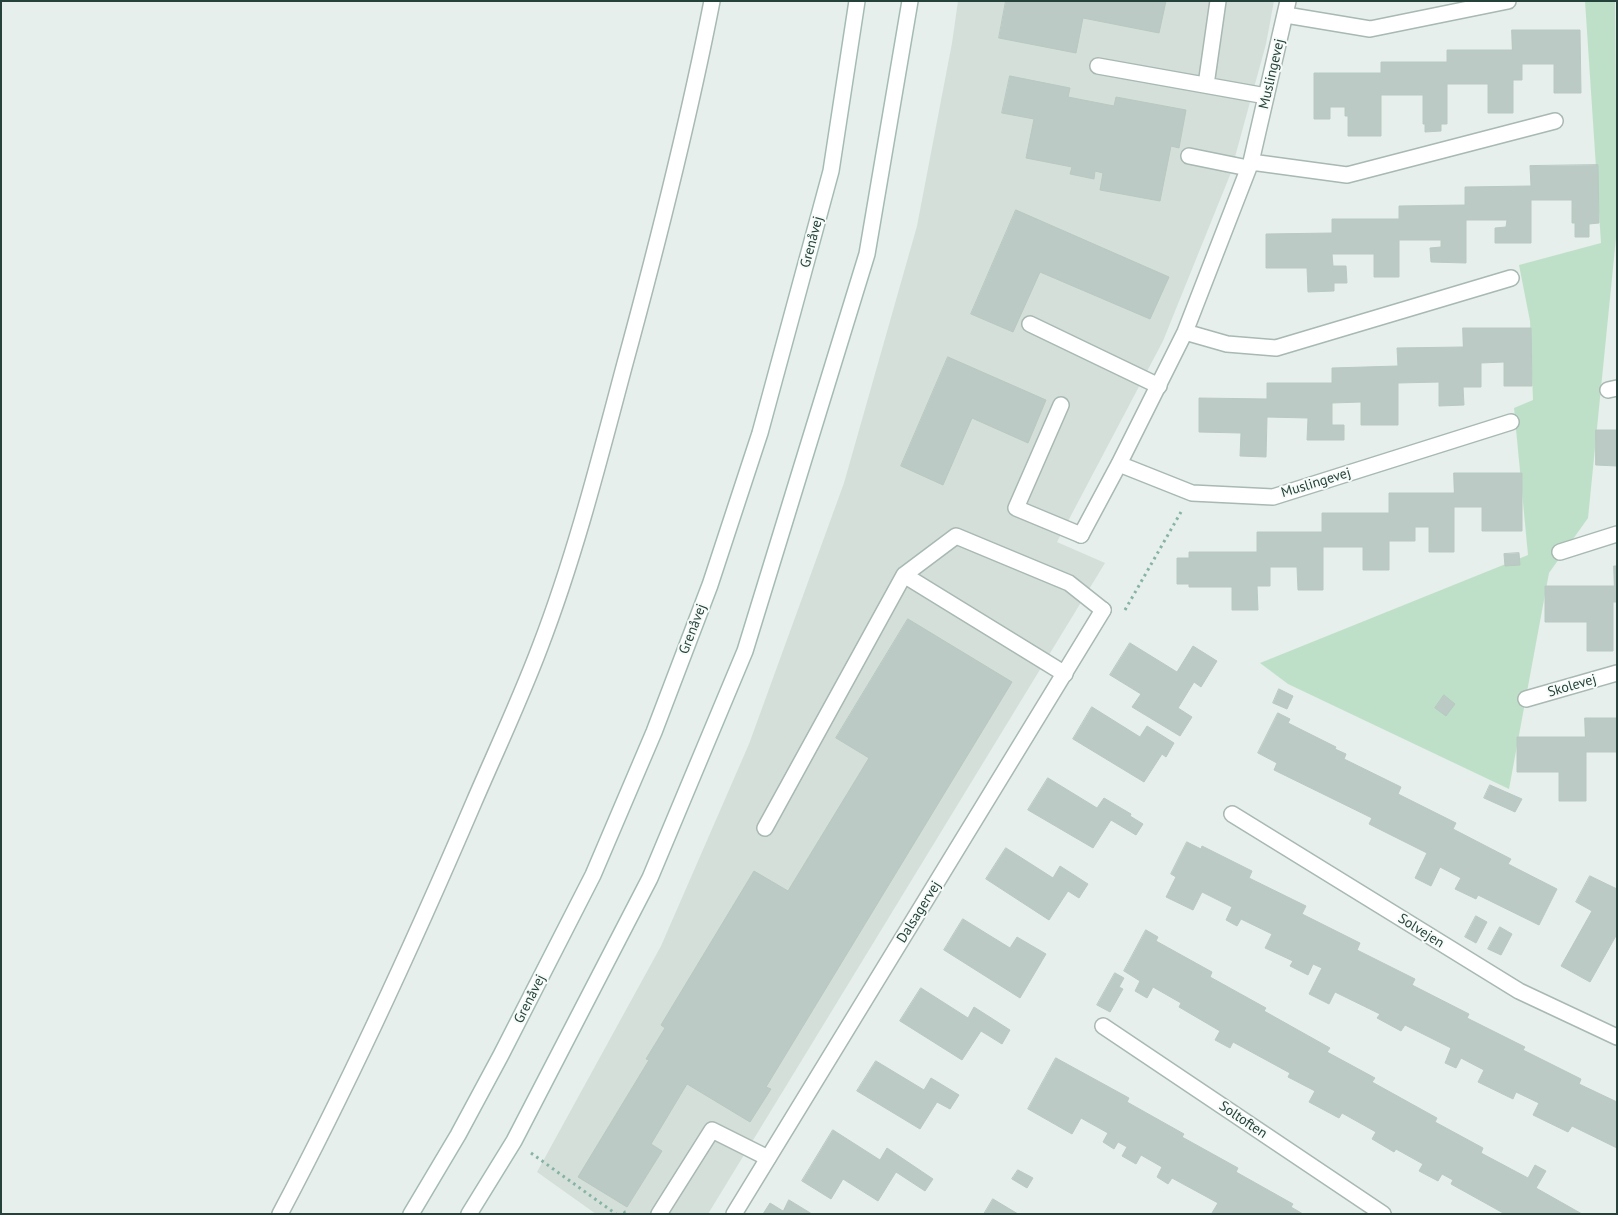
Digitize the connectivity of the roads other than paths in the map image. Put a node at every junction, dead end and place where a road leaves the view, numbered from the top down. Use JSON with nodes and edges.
{"nodes":[{"id":1,"x":712,"y":1,"type":"edge"},
{"id":2,"x":857,"y":1,"type":"edge"},
{"id":3,"x":910,"y":1,"type":"edge"},
{"id":4,"x":1218,"y":1,"type":"edge"},
{"id":5,"x":1508,"y":1,"type":"edge"},
{"id":6,"x":1287,"y":8,"type":"edge"},
{"id":7,"x":1098,"y":66,"type":"dead end"},
{"id":8,"x":1206,"y":85,"type":"junction"},
{"id":9,"x":1266,"y":96,"type":"junction"},
{"id":10,"x":1555,"y":121,"type":"dead end"},
{"id":11,"x":1189,"y":156,"type":"dead end"},
{"id":12,"x":1250,"y":165,"type":"junction"},
{"id":13,"x":1511,"y":278,"type":"dead end"},
{"id":14,"x":1030,"y":324,"type":"dead end"},
{"id":15,"x":1185,"y":332,"type":"junction"},
{"id":16,"x":1159,"y":386,"type":"junction"},
{"id":17,"x":1062,"y":404,"type":"dead end"},
{"id":18,"x":1511,"y":422,"type":"dead end"},
{"id":19,"x":1119,"y":464,"type":"junction"},
{"id":20,"x":1617,"y":534,"type":"edge"},
{"id":21,"x":1560,"y":552,"type":"dead end"},
{"id":22,"x":904,"y":575,"type":"junction"},
{"id":23,"x":1617,"y":673,"type":"edge"},
{"id":24,"x":1065,"y":674,"type":"junction"},
{"id":25,"x":1526,"y":699,"type":"dead end"},
{"id":26,"x":1232,"y":814,"type":"dead end"},
{"id":27,"x":765,"y":828,"type":"dead end"},
{"id":28,"x":1103,"y":1026,"type":"dead end"},
{"id":29,"x":1617,"y":1037,"type":"edge"},
{"id":30,"x":768,"y":1158,"type":"junction"},
{"id":31,"x":280,"y":1214,"type":"edge"},
{"id":32,"x":411,"y":1214,"type":"edge"},
{"id":33,"x":469,"y":1214,"type":"edge"},
{"id":34,"x":659,"y":1214,"type":"edge"},
{"id":35,"x":734,"y":1214,"type":"edge"},
{"id":36,"x":1384,"y":1214,"type":"edge"}],
"edges":[{"from":1,"to":31,"type":"street"},
{"from":2,"to":32,"type":"street","name":"Grenåvej"},
{"from":3,"to":33,"type":"street"},
{"from":4,"to":8,"type":"street"},
{"from":5,"to":6,"type":"street","name":"Muslingevej"},
{"from":6,"to":9,"type":"street","name":"Muslingevej"},
{"from":7,"to":8,"type":"street"},
{"from":8,"to":9,"type":"street"},
{"from":9,"to":12,"type":"street","name":"Muslingevej"},
{"from":10,"to":12,"type":"street"},
{"from":11,"to":12,"type":"street"},
{"from":12,"to":15,"type":"street","name":"Muslingevej"},
{"from":13,"to":15,"type":"street"},
{"from":14,"to":16,"type":"street"},
{"from":15,"to":16,"type":"street","name":"Muslingevej"},
{"from":16,"to":19,"type":"street","name":"Muslingevej"},
{"from":17,"to":19,"type":"street","name":"Muslingevej"},
{"from":18,"to":19,"type":"street","name":"Muslingevej"},
{"from":20,"to":21,"type":"street"},
{"from":22,"to":24,"type":"street"},
{"from":22,"to":24,"type":"street","name":"Dalsagervej"},
{"from":22,"to":27,"type":"street"},
{"from":23,"to":25,"type":"street","name":"Skolevej"},
{"from":24,"to":30,"type":"street","name":"Dalsagervej"},
{"from":26,"to":29,"type":"street","name":"Solvejen"},
{"from":28,"to":36,"type":"street","name":"Soltoften"},
{"from":30,"to":34,"type":"street"},
{"from":30,"to":35,"type":"street","name":"Dalsagervej"}]}
